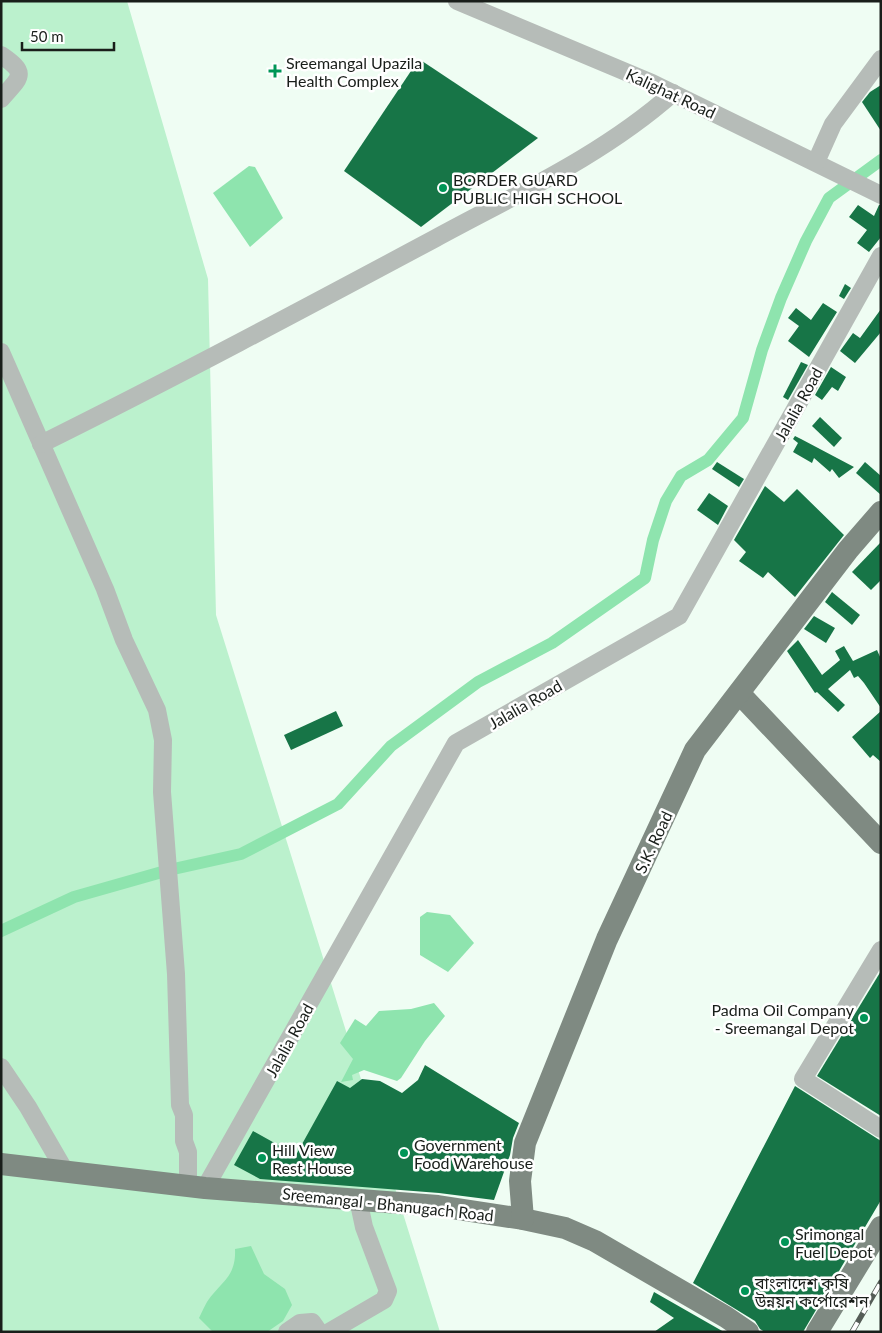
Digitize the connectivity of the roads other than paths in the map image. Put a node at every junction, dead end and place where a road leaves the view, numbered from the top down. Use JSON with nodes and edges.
{"nodes":[{"id":1,"x":457,"y":1,"type":"edge"},
{"id":2,"x":1,"y":55,"type":"edge"},
{"id":3,"x":881,"y":59,"type":"edge"},
{"id":4,"x":673,"y":93,"type":"junction"},
{"id":5,"x":1,"y":100,"type":"edge"},
{"id":6,"x":816,"y":162,"type":"junction"},
{"id":7,"x":881,"y":195,"type":"edge"},
{"id":8,"x":881,"y":256,"type":"edge"},
{"id":9,"x":1,"y":352,"type":"edge"},
{"id":10,"x":41,"y":444,"type":"junction"},
{"id":11,"x":881,"y":512,"type":"edge"},
{"id":12,"x":739,"y":693,"type":"junction"},
{"id":13,"x":881,"y":843,"type":"edge"},
{"id":14,"x":881,"y":950,"type":"edge"},
{"id":15,"x":1,"y":1067,"type":"edge"},
{"id":16,"x":881,"y":1129,"type":"edge"},
{"id":17,"x":1,"y":1164,"type":"edge"},
{"id":18,"x":65,"y":1171,"type":"junction"},
{"id":19,"x":197,"y":1187,"type":"junction"},
{"id":20,"x":358,"y":1199,"type":"junction"},
{"id":21,"x":523,"y":1219,"type":"junction"},
{"id":22,"x":881,"y":1227,"type":"edge"},
{"id":23,"x":359,"y":1324,"type":"edge"},
{"id":24,"x":287,"y":1332,"type":"edge"},
{"id":25,"x":319,"y":1332,"type":"edge"},
{"id":26,"x":329,"y":1332,"type":"edge"},
{"id":27,"x":748,"y":1332,"type":"edge"},
{"id":28,"x":817,"y":1332,"type":"edge"}],
"edges":[{"from":1,"to":4,"type":"street","name":"Kalighat Road"},
{"from":2,"to":5,"type":"street"},
{"from":3,"to":6,"type":"street"},
{"from":4,"to":6,"type":"street","name":"Kalighat Road"},
{"from":4,"to":10,"type":"street"},
{"from":6,"to":7,"type":"street","name":"Kalighat Road"},
{"from":8,"to":19,"type":"street","name":"Jalalia Road"},
{"from":9,"to":10,"type":"street"},
{"from":10,"to":19,"type":"street"},
{"from":11,"to":12,"type":"main road","name":"S.K. Road"},
{"from":12,"to":13,"type":"main road"},
{"from":12,"to":21,"type":"main road","name":"S.K. Road"},
{"from":14,"to":16,"type":"street"},
{"from":15,"to":18,"type":"street"},
{"from":17,"to":18,"type":"main road","name":"Sreemangal - Bhanugach Road"},
{"from":18,"to":19,"type":"main road","name":"Sreemangal - Bhanugach Road"},
{"from":19,"to":20,"type":"main road","name":"Sreemangal - Bhanugach Road"},
{"from":20,"to":21,"type":"main road","name":"Sreemangal - Bhanugach Road"},
{"from":20,"to":23,"type":"street"},
{"from":21,"to":27,"type":"main road","name":"Sreemangal - Bhanugach Road"},
{"from":22,"to":28,"type":"main road"},
{"from":23,"to":26,"type":"street"},
{"from":24,"to":25,"type":"street"}]}
